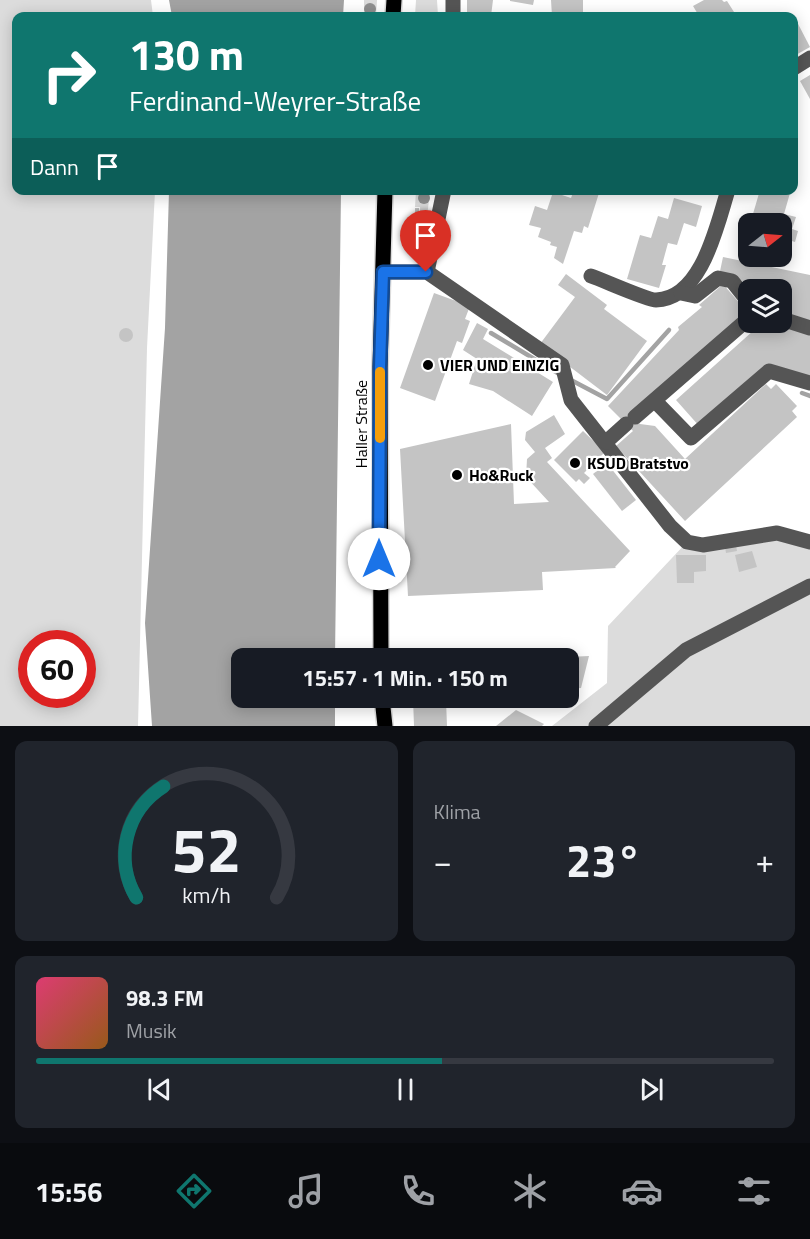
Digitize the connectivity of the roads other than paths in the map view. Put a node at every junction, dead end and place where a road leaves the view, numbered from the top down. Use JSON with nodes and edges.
{"nodes":[{"id":1,"x":385,"y":195,"type":"edge"},
{"id":2,"x":443,"y":195,"type":"edge"},
{"id":3,"x":726,"y":195,"type":"edge"},
{"id":4,"x":383,"y":272,"type":"junction"},
{"id":5,"x":426,"y":272,"type":"junction"},
{"id":6,"x":591,"y":276,"type":"dead end"},
{"id":7,"x":738,"y":288,"type":"edge"},
{"id":8,"x":681,"y":293,"type":"junction"},
{"id":9,"x":792,"y":322,"type":"edge"},
{"id":10,"x":738,"y":328,"type":"edge"},
{"id":11,"x":810,"y":328,"type":"edge"},
{"id":12,"x":810,"y":383,"type":"edge"},
{"id":13,"x":655,"y":401,"type":"junction"},
{"id":14,"x":606,"y":442,"type":"junction"},
{"id":15,"x":810,"y":542,"type":"edge"},
{"id":16,"x":810,"y":586,"type":"edge"},
{"id":17,"x":381,"y":648,"type":"edge"},
{"id":18,"x":381,"y":708,"type":"edge"},
{"id":19,"x":383,"y":708,"type":"edge"},
{"id":20,"x":379,"y":726,"type":"edge"},
{"id":21,"x":386,"y":726,"type":"edge"},
{"id":22,"x":596,"y":726,"type":"edge"}],
"edges":[{"from":1,"to":4,"type":"main road","name":"Haller Straße"},
{"from":2,"to":5,"type":"street"},
{"from":3,"to":8,"type":"street"},
{"from":4,"to":5,"type":"street"},
{"from":4,"to":17,"type":"main road","name":"Haller Straße"},
{"from":5,"to":14,"type":"street"},
{"from":6,"to":8,"type":"street"},
{"from":7,"to":8,"type":"street"},
{"from":9,"to":11,"type":"street"},
{"from":10,"to":13,"type":"street"},
{"from":12,"to":13,"type":"street"},
{"from":13,"to":14,"type":"street"},
{"from":14,"to":15,"type":"street"},
{"from":16,"to":22,"type":"street"},
{"from":18,"to":20,"type":"main road"},
{"from":19,"to":21,"type":"main road"}]}
